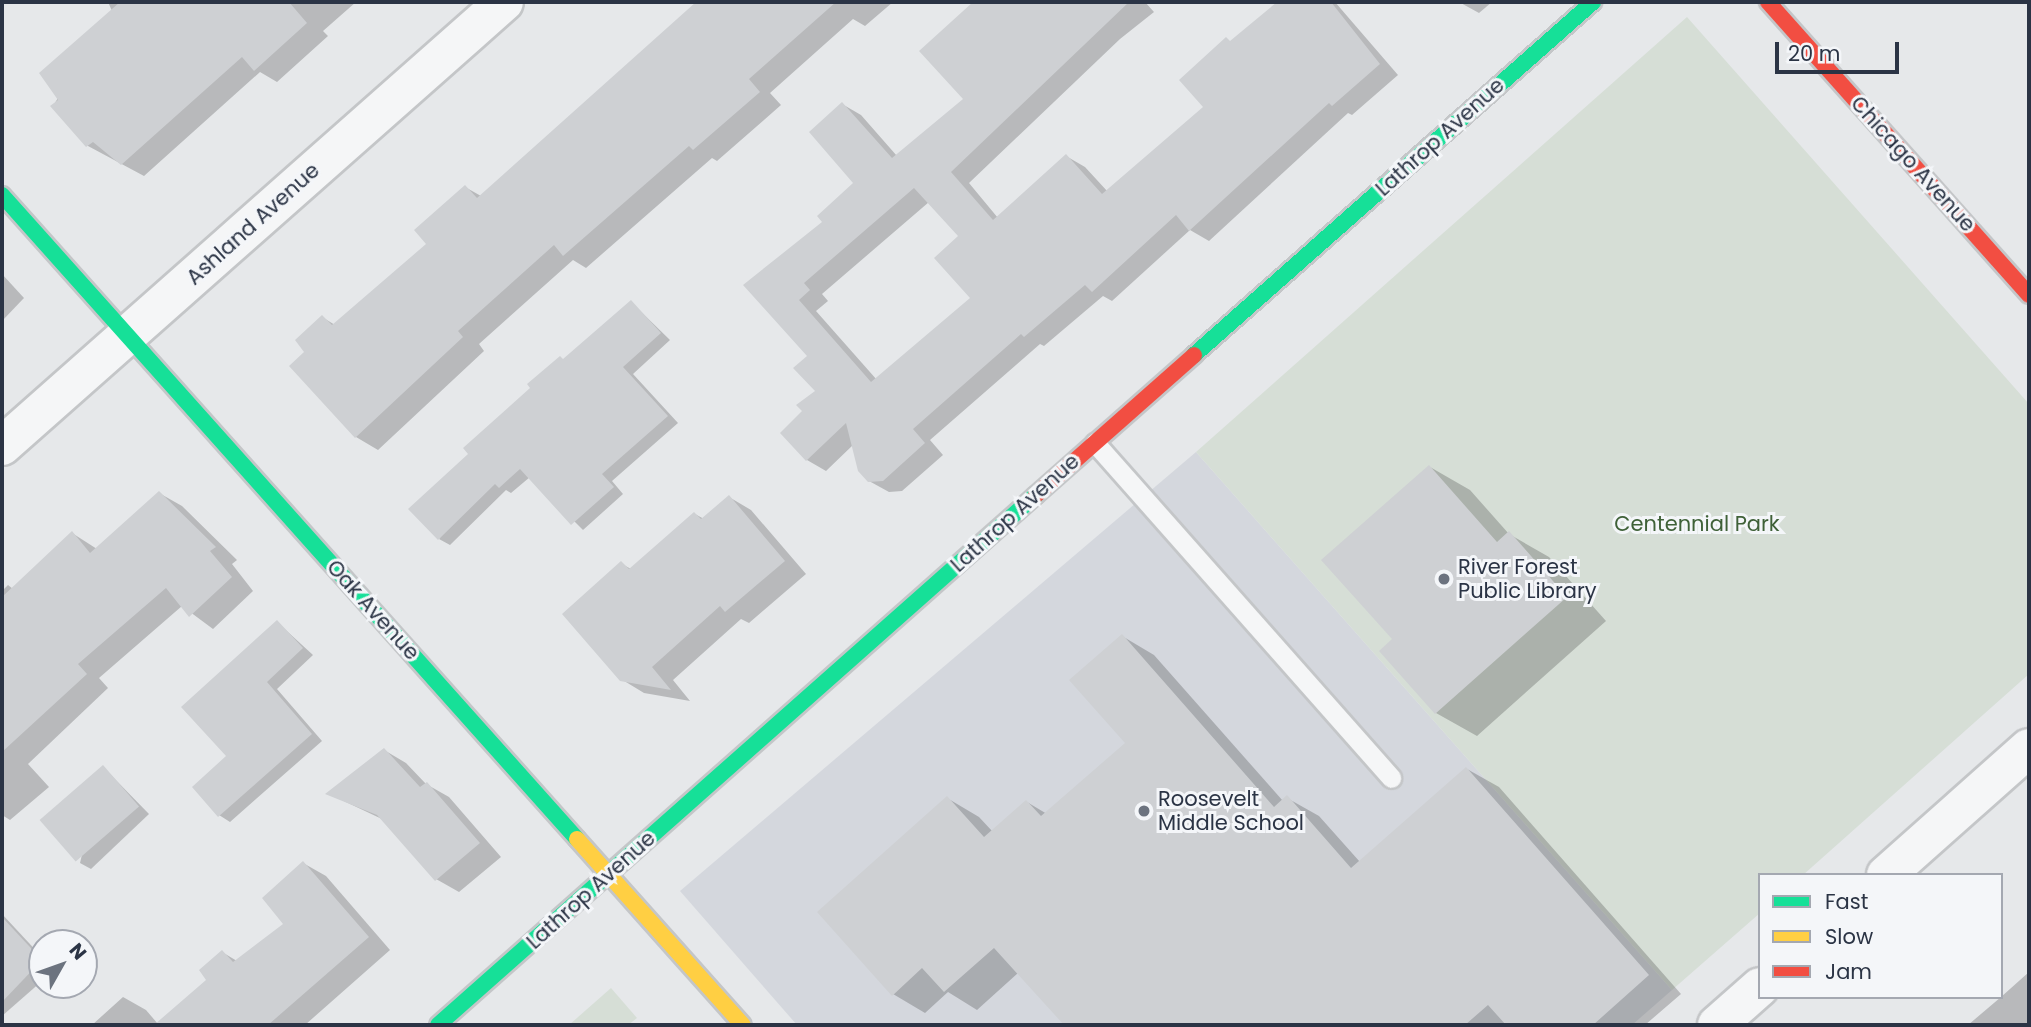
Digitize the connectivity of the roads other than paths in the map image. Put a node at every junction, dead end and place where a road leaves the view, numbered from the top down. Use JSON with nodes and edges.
{"nodes":[{"id":1,"x":503,"y":2,"type":"edge"},
{"id":2,"x":1592,"y":2,"type":"edge"},
{"id":3,"x":1768,"y":2,"type":"edge"},
{"id":4,"x":2,"y":195,"type":"edge"},
{"id":5,"x":2029,"y":295,"type":"edge"},
{"id":6,"x":128,"y":335,"type":"junction"},
{"id":7,"x":1095,"y":443,"type":"junction"},
{"id":8,"x":2,"y":446,"type":"edge"},
{"id":9,"x":2029,"y":748,"type":"edge"},
{"id":10,"x":1391,"y":778,"type":"dead end"},
{"id":11,"x":1888,"y":873,"type":"edge"},
{"id":12,"x":609,"y":874,"type":"junction"},
{"id":13,"x":1758,"y":989,"type":"edge"},
{"id":14,"x":438,"y":1025,"type":"edge"},
{"id":15,"x":743,"y":1025,"type":"edge"},
{"id":16,"x":1717,"y":1025,"type":"edge"}],
"edges":[{"from":1,"to":6,"type":"street","name":"Ashland Avenue"},
{"from":2,"to":7,"type":"street","name":"Lathrop Avenue"},
{"from":3,"to":5,"type":"street","name":"Chicago Avenue"},
{"from":4,"to":6,"type":"street","name":"Oak Avenue"},
{"from":6,"to":8,"type":"street","name":"Ashland Avenue"},
{"from":6,"to":12,"type":"street","name":"Oak Avenue"},
{"from":7,"to":10,"type":"lane"},
{"from":7,"to":12,"type":"street","name":"Lathrop Avenue"},
{"from":9,"to":11,"type":"street"},
{"from":12,"to":14,"type":"street","name":"Lathrop Avenue"},
{"from":12,"to":15,"type":"street","name":"Oak Avenue"},
{"from":13,"to":16,"type":"street"}]}
